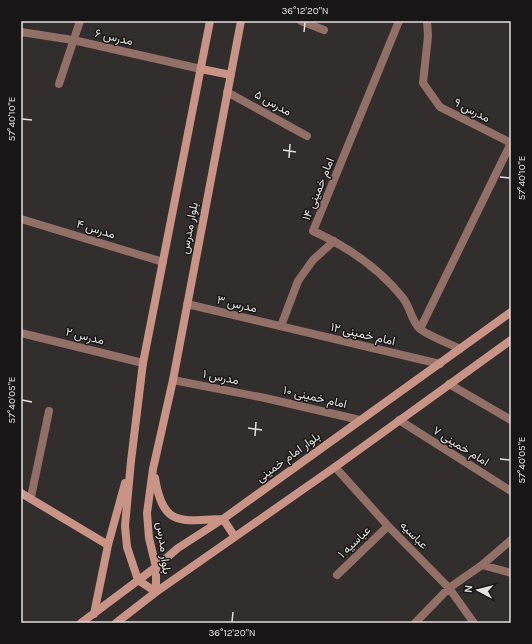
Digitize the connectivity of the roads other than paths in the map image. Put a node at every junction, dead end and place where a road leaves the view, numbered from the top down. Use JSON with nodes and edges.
{"nodes":[{"id":1,"x":80,"y":21,"type":"edge"},
{"id":2,"x":210,"y":21,"type":"edge"},
{"id":3,"x":241,"y":21,"type":"edge"},
{"id":4,"x":302,"y":21,"type":"edge"},
{"id":5,"x":400,"y":21,"type":"edge"},
{"id":6,"x":427,"y":21,"type":"edge"},
{"id":7,"x":324,"y":30,"type":"dead end"},
{"id":8,"x":21,"y":32,"type":"edge"},
{"id":9,"x":73,"y":40,"type":"junction"},
{"id":10,"x":201,"y":69,"type":"junction"},
{"id":11,"x":231,"y":75,"type":"junction"},
{"id":12,"x":59,"y":84,"type":"dead end"},
{"id":13,"x":227,"y":92,"type":"junction"},
{"id":14,"x":307,"y":136,"type":"dead end"},
{"id":15,"x":511,"y":143,"type":"edge"},
{"id":16,"x":22,"y":222,"type":"edge"},
{"id":17,"x":334,"y":241,"type":"junction"},
{"id":18,"x":163,"y":262,"type":"junction"},
{"id":19,"x":187,"y":304,"type":"junction"},
{"id":20,"x":511,"y":312,"type":"edge"},
{"id":21,"x":281,"y":326,"type":"junction"},
{"id":22,"x":420,"y":329,"type":"junction"},
{"id":23,"x":21,"y":333,"type":"edge"},
{"id":24,"x":511,"y":340,"type":"edge"},
{"id":25,"x":460,"y":349,"type":"junction"},
{"id":26,"x":143,"y":363,"type":"junction"},
{"id":27,"x":440,"y":364,"type":"junction"},
{"id":28,"x":173,"y":380,"type":"junction"},
{"id":29,"x":450,"y":384,"type":"junction"},
{"id":30,"x":265,"y":398,"type":"joint"},
{"id":31,"x":49,"y":411,"type":"dead end"},
{"id":32,"x":360,"y":420,"type":"junction"},
{"id":33,"x":399,"y":420,"type":"junction"},
{"id":34,"x":511,"y":420,"type":"edge"},
{"id":35,"x":131,"y":461,"type":"junction"},
{"id":36,"x":335,"y":467,"type":"junction"},
{"id":37,"x":153,"y":469,"type":"junction"},
{"id":38,"x":511,"y":491,"type":"edge"},
{"id":39,"x":21,"y":493,"type":"edge"},
{"id":40,"x":31,"y":497,"type":"junction"},
{"id":41,"x":223,"y":519,"type":"junction"},
{"id":42,"x":388,"y":526,"type":"junction"},
{"id":43,"x":234,"y":537,"type":"junction"},
{"id":44,"x":511,"y":540,"type":"edge"},
{"id":45,"x":108,"y":544,"type":"junction"},
{"id":46,"x":482,"y":565,"type":"junction"},
{"id":47,"x":156,"y":568,"type":"junction"},
{"id":48,"x":511,"y":573,"type":"edge"},
{"id":49,"x":337,"y":575,"type":"dead end"},
{"id":50,"x":138,"y":580,"type":"junction"},
{"id":51,"x":449,"y":588,"type":"junction"},
{"id":52,"x":156,"y":592,"type":"junction"},
{"id":53,"x":94,"y":614,"type":"junction"},
{"id":54,"x":469,"y":619,"type":"edge"},
{"id":55,"x":81,"y":623,"type":"edge"},
{"id":56,"x":116,"y":623,"type":"edge"},
{"id":57,"x":414,"y":623,"type":"edge"},
{"id":58,"x":474,"y":623,"type":"edge"}],
"edges":[{"from":1,"to":9,"type":"street"},
{"from":2,"to":10,"type":"main road","name":"بلوار مدرس"},
{"from":3,"to":11,"type":"main road","name":"بلوار مدرس"},
{"from":4,"to":7,"type":"street"},
{"from":5,"to":17,"type":"street","name":"امام خمینی ۱۴"},
{"from":6,"to":15,"type":"street","name":"مدرس ۹"},
{"from":8,"to":9,"type":"street","name":"مدرس ۶"},
{"from":9,"to":10,"type":"street","name":"مدرس ۶"},
{"from":9,"to":12,"type":"street"},
{"from":10,"to":11,"type":"main road"},
{"from":10,"to":18,"type":"main road","name":"بلوار مدرس"},
{"from":11,"to":13,"type":"main road","name":"بلوار مدرس"},
{"from":13,"to":14,"type":"street","name":"مدرس ۵"},
{"from":13,"to":19,"type":"main road","name":"بلوار مدرس"},
{"from":15,"to":22,"type":"street"},
{"from":16,"to":18,"type":"street","name":"مدرس ۴"},
{"from":17,"to":21,"type":"street"},
{"from":17,"to":22,"type":"street","name":"امام خمینی ۱۴"},
{"from":18,"to":26,"type":"main road","name":"بلوار مدرس"},
{"from":19,"to":21,"type":"street","name":"مدرس ۳"},
{"from":19,"to":28,"type":"main road","name":"بلوار مدرس"},
{"from":20,"to":25,"type":"main road","name":"بلوار امام خمینی"},
{"from":21,"to":27,"type":"street","name":"امام خمینی ۱۲"},
{"from":22,"to":25,"type":"street"},
{"from":23,"to":26,"type":"street","name":"مدرس ۲"},
{"from":24,"to":29,"type":"main road"},
{"from":25,"to":27,"type":"main road","name":"بلوار امام خمینی"},
{"from":26,"to":35,"type":"main road","name":"بلوار مدرس"},
{"from":27,"to":32,"type":"main road","name":"بلوار امام خمینی"},
{"from":28,"to":30,"type":"street","name":"مدرس ۱"},
{"from":28,"to":37,"type":"main road","name":"بلوار مدرس"},
{"from":29,"to":33,"type":"main road"},
{"from":29,"to":34,"type":"street"},
{"from":30,"to":32,"type":"street","name":"امام خمینی ۱۰"},
{"from":31,"to":40,"type":"street"},
{"from":32,"to":41,"type":"main road","name":"بلوار امام خمینی"},
{"from":33,"to":36,"type":"main road"},
{"from":33,"to":38,"type":"street","name":"امام خمینی ۷"},
{"from":35,"to":45,"type":"main road"},
{"from":35,"to":50,"type":"main road","name":"بلوار مدرس"},
{"from":36,"to":42,"type":"street","name":"عباسیه"},
{"from":36,"to":43,"type":"main road"},
{"from":37,"to":41,"type":"main road"},
{"from":37,"to":47,"type":"main road","name":"بلوار مدرس"},
{"from":39,"to":40,"type":"main road"},
{"from":40,"to":45,"type":"main road"},
{"from":41,"to":43,"type":"main road"},
{"from":41,"to":47,"type":"main road","name":"بلوار امام خمینی"},
{"from":42,"to":49,"type":"street","name":"عباسیه ۱"},
{"from":42,"to":51,"type":"street","name":"عباسیه"},
{"from":43,"to":52,"type":"main road"},
{"from":44,"to":46,"type":"street"},
{"from":45,"to":53,"type":"main road"},
{"from":46,"to":48,"type":"street"},
{"from":46,"to":51,"type":"street"},
{"from":47,"to":50,"type":"main road","name":"بلوار امام خمینی"},
{"from":47,"to":52,"type":"main road","name":"بلوار مدرس"},
{"from":50,"to":52,"type":"main road","name":"بلوار مدرس"},
{"from":50,"to":53,"type":"main road","name":"بلوار امام خمینی"},
{"from":51,"to":54,"type":"street","name":"عباسیه"},
{"from":51,"to":57,"type":"street"},
{"from":52,"to":56,"type":"main road"},
{"from":53,"to":55,"type":"main road","name":"بلوار امام خمینی"},
{"from":54,"to":58,"type":"street","name":"عباسیه"}]}
